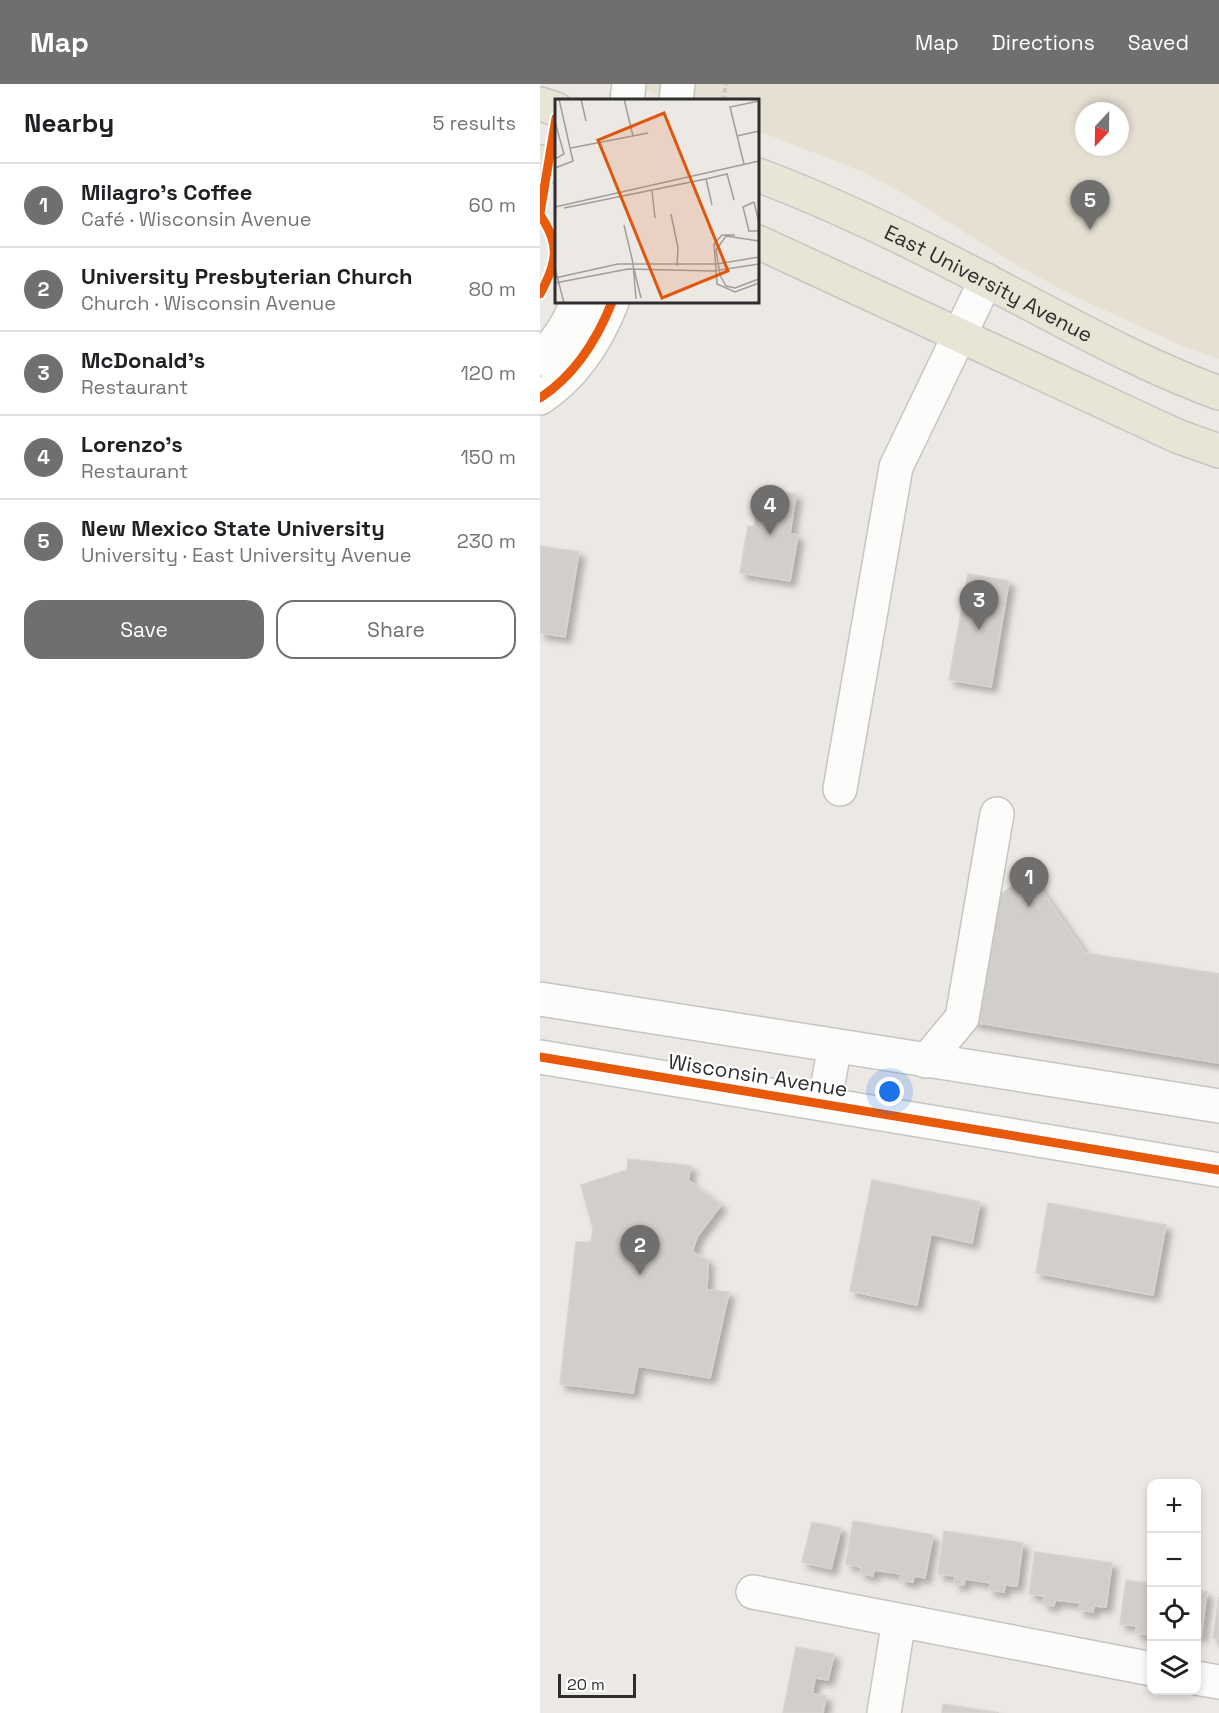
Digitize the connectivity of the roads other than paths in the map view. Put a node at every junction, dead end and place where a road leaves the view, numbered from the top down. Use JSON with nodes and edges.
{"nodes":[{"id":1,"x":630,"y":84,"type":"edge"},
{"id":2,"x":678,"y":84,"type":"edge"},
{"id":3,"x":627,"y":99,"type":"edge"},
{"id":4,"x":676,"y":99,"type":"edge"},
{"id":5,"x":540,"y":104,"type":"edge"},
{"id":6,"x":555,"y":109,"type":"edge"},
{"id":7,"x":540,"y":162,"type":"edge"},
{"id":8,"x":555,"y":166,"type":"edge"},
{"id":9,"x":759,"y":175,"type":"edge"},
{"id":10,"x":759,"y":242,"type":"edge"},
{"id":11,"x":986,"y":280,"type":"junction"},
{"id":12,"x":576,"y":303,"type":"edge"},
{"id":13,"x":612,"y":303,"type":"edge"},
{"id":14,"x":959,"y":334,"type":"junction"},
{"id":15,"x":540,"y":359,"type":"edge"},
{"id":16,"x":1219,"y":393,"type":"edge"},
{"id":17,"x":540,"y":398,"type":"edge"},
{"id":18,"x":1219,"y":451,"type":"edge"},
{"id":19,"x":840,"y":789,"type":"dead end"},
{"id":20,"x":997,"y":814,"type":"dead end"},
{"id":21,"x":540,"y":999,"type":"edge"},
{"id":22,"x":835,"y":1046,"type":"junction"},
{"id":23,"x":540,"y":1057,"type":"edge"},
{"id":24,"x":926,"y":1061,"type":"junction"},
{"id":25,"x":824,"y":1104,"type":"junction"},
{"id":26,"x":1219,"y":1106,"type":"edge"},
{"id":27,"x":1219,"y":1170,"type":"edge"},
{"id":28,"x":753,"y":1592,"type":"dead end"},
{"id":29,"x":899,"y":1620,"type":"junction"},
{"id":30,"x":1147,"y":1668,"type":"edge"},
{"id":31,"x":1201,"y":1679,"type":"edge"},
{"id":32,"x":1219,"y":1682,"type":"edge"},
{"id":33,"x":884,"y":1713,"type":"edge"}],
"edges":[{"from":1,"to":3,"type":"street"},
{"from":2,"to":4,"type":"street"},
{"from":5,"to":6,"type":"main road"},
{"from":7,"to":8,"type":"main road"},
{"from":9,"to":11,"type":"main road","name":"East University Avenue"},
{"from":10,"to":14,"type":"main road"},
{"from":11,"to":14,"type":"street"},
{"from":11,"to":16,"type":"main road","name":"East University Avenue"},
{"from":12,"to":15,"type":"street"},
{"from":13,"to":17,"type":"street"},
{"from":14,"to":18,"type":"main road"},
{"from":14,"to":19,"type":"street"},
{"from":20,"to":24,"type":"street"},
{"from":21,"to":22,"type":"street"},
{"from":22,"to":24,"type":"street"},
{"from":22,"to":25,"type":"street"},
{"from":23,"to":25,"type":"street","name":"Wisconsin Avenue"},
{"from":24,"to":26,"type":"street"},
{"from":25,"to":27,"type":"street","name":"Wisconsin Avenue"},
{"from":28,"to":29,"type":"street"},
{"from":29,"to":30,"type":"street"},
{"from":29,"to":33,"type":"street"},
{"from":31,"to":32,"type":"street"}]}
